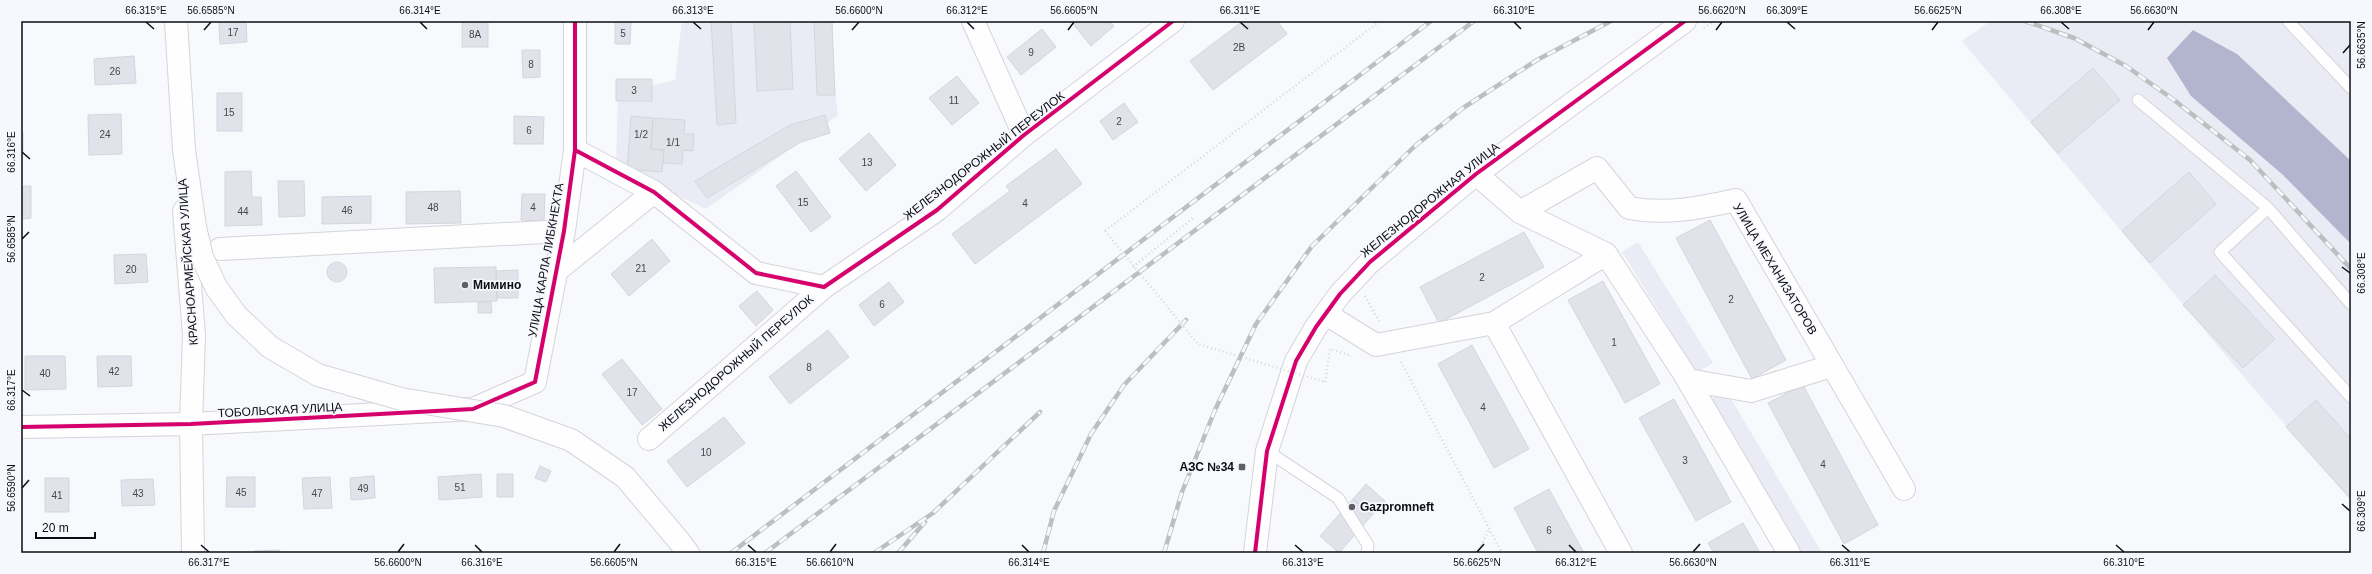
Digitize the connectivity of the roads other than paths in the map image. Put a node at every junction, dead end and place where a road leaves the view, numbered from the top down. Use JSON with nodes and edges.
{"nodes":[{"id":1,"x":176,"y":21,"type":"edge"},
{"id":2,"x":575,"y":21,"type":"edge"},
{"id":3,"x":973,"y":21,"type":"edge"},
{"id":4,"x":1173,"y":21,"type":"edge"},
{"id":5,"x":1685,"y":21,"type":"edge"},
{"id":6,"x":2288,"y":21,"type":"edge"},
{"id":7,"x":2351,"y":88,"type":"edge"},
{"id":8,"x":181,"y":92,"type":"junction"},
{"id":9,"x":2138,"y":100,"type":"dead end"},
{"id":10,"x":1024,"y":135,"type":"junction"},
{"id":11,"x":575,"y":150,"type":"junction"},
{"id":12,"x":1476,"y":174,"type":"junction"},
{"id":13,"x":654,"y":192,"type":"junction"},
{"id":14,"x":2268,"y":208,"type":"junction"},
{"id":15,"x":1520,"y":212,"type":"junction"},
{"id":16,"x":564,"y":231,"type":"junction"},
{"id":17,"x":220,"y":249,"type":"dead end"},
{"id":18,"x":1606,"y":254,"type":"junction"},
{"id":19,"x":555,"y":272,"type":"junction"},
{"id":20,"x":824,"y":287,"type":"junction"},
{"id":21,"x":2351,"y":304,"type":"edge"},
{"id":22,"x":1326,"y":314,"type":"junction"},
{"id":23,"x":1494,"y":323,"type":"junction"},
{"id":24,"x":1831,"y":366,"type":"junction"},
{"id":25,"x":1688,"y":380,"type":"junction"},
{"id":26,"x":535,"y":382,"type":"joint"},
{"id":27,"x":2351,"y":397,"type":"edge"},
{"id":28,"x":190,"y":424,"type":"junction"},
{"id":29,"x":21,"y":427,"type":"edge"},
{"id":30,"x":649,"y":439,"type":"dead end"},
{"id":31,"x":1267,"y":451,"type":"junction"},
{"id":32,"x":1904,"y":489,"type":"dead end"},
{"id":33,"x":193,"y":553,"type":"edge"},
{"id":34,"x":688,"y":553,"type":"edge"},
{"id":35,"x":1255,"y":553,"type":"edge"},
{"id":36,"x":1367,"y":553,"type":"edge"},
{"id":37,"x":1621,"y":553,"type":"edge"},
{"id":38,"x":1789,"y":553,"type":"edge"}],
"edges":[{"from":1,"to":8,"type":"street","name":"КРАСНОАРМЕЙСКАЯ УЛИЦА"},
{"from":2,"to":11,"type":"street","name":"УЛИЦА КАРЛА ЛИБКНЕХТА"},
{"from":3,"to":10,"type":"street"},
{"from":4,"to":10,"type":"street","name":"ЖЕЛЕЗНОДОРОЖНЫЙ ПЕРЕУЛОК"},
{"from":5,"to":12,"type":"street","name":"ЖЕЛЕЗНОДОРОЖНАЯ УЛИЦА"},
{"from":6,"to":7,"type":"lane"},
{"from":8,"to":28,"type":"street","name":"КРАСНОАРМЕЙСКАЯ УЛИЦА"},
{"from":8,"to":34,"type":"street","name":"КРАСНОАРМЕЙСКАЯ УЛИЦА","bridge":true},
{"from":9,"to":14,"type":"lane"},
{"from":10,"to":20,"type":"street","name":"ЖЕЛЕЗНОДОРОЖНЫЙ ПЕРЕУЛОК"},
{"from":11,"to":13,"type":"street","name":"ЖЕЛЕЗНОДОРОЖНЫЙ ПЕРЕУЛОК"},
{"from":11,"to":16,"type":"street","name":"УЛИЦА КАРЛА ЛИБКНЕХТА"},
{"from":12,"to":15,"type":"street"},
{"from":12,"to":22,"type":"street","name":"ЖЕЛЕЗНОДОРОЖНАЯ УЛИЦА"},
{"from":13,"to":19,"type":"street"},
{"from":13,"to":20,"type":"street","name":"ЖЕЛЕЗНОДОРОЖНЫЙ ПЕРЕУЛОК"},
{"from":14,"to":21,"type":"lane"},
{"from":14,"to":27,"type":"lane"},
{"from":15,"to":18,"type":"street"},
{"from":15,"to":24,"type":"street","name":"УЛИЦА МЕХАНИЗАТОРОВ"},
{"from":16,"to":17,"type":"street"},
{"from":16,"to":19,"type":"street","name":"УЛИЦА КАРЛА ЛИБКНЕХТА"},
{"from":18,"to":23,"type":"street"},
{"from":18,"to":25,"type":"street"},
{"from":19,"to":26,"type":"street","name":"УЛИЦА КАРЛА ЛИБКНЕХТА"},
{"from":20,"to":30,"type":"street","name":"ЖЕЛЕЗНОДОРОЖНЫЙ ПЕРЕУЛОК"},
{"from":22,"to":23,"type":"street"},
{"from":22,"to":31,"type":"street","name":"ЖЕЛЕЗНОДОРОЖНАЯ УЛИЦА"},
{"from":23,"to":37,"type":"street"},
{"from":24,"to":25,"type":"street"},
{"from":24,"to":32,"type":"street","name":"УЛИЦА МЕХАНИЗАТОРОВ"},
{"from":25,"to":38,"type":"street"},
{"from":26,"to":28,"type":"street","name":"ТОБОЛЬСКАЯ УЛИЦА"},
{"from":28,"to":29,"type":"street","name":"ТОБОЛЬСКАЯ УЛИЦА"},
{"from":28,"to":33,"type":"street","name":"КРАСНОАРМЕЙСКАЯ УЛИЦА"},
{"from":31,"to":35,"type":"street","name":"ЖЕЛЕЗНОДОРОЖНАЯ УЛИЦА"},
{"from":31,"to":36,"type":"lane"}]}
